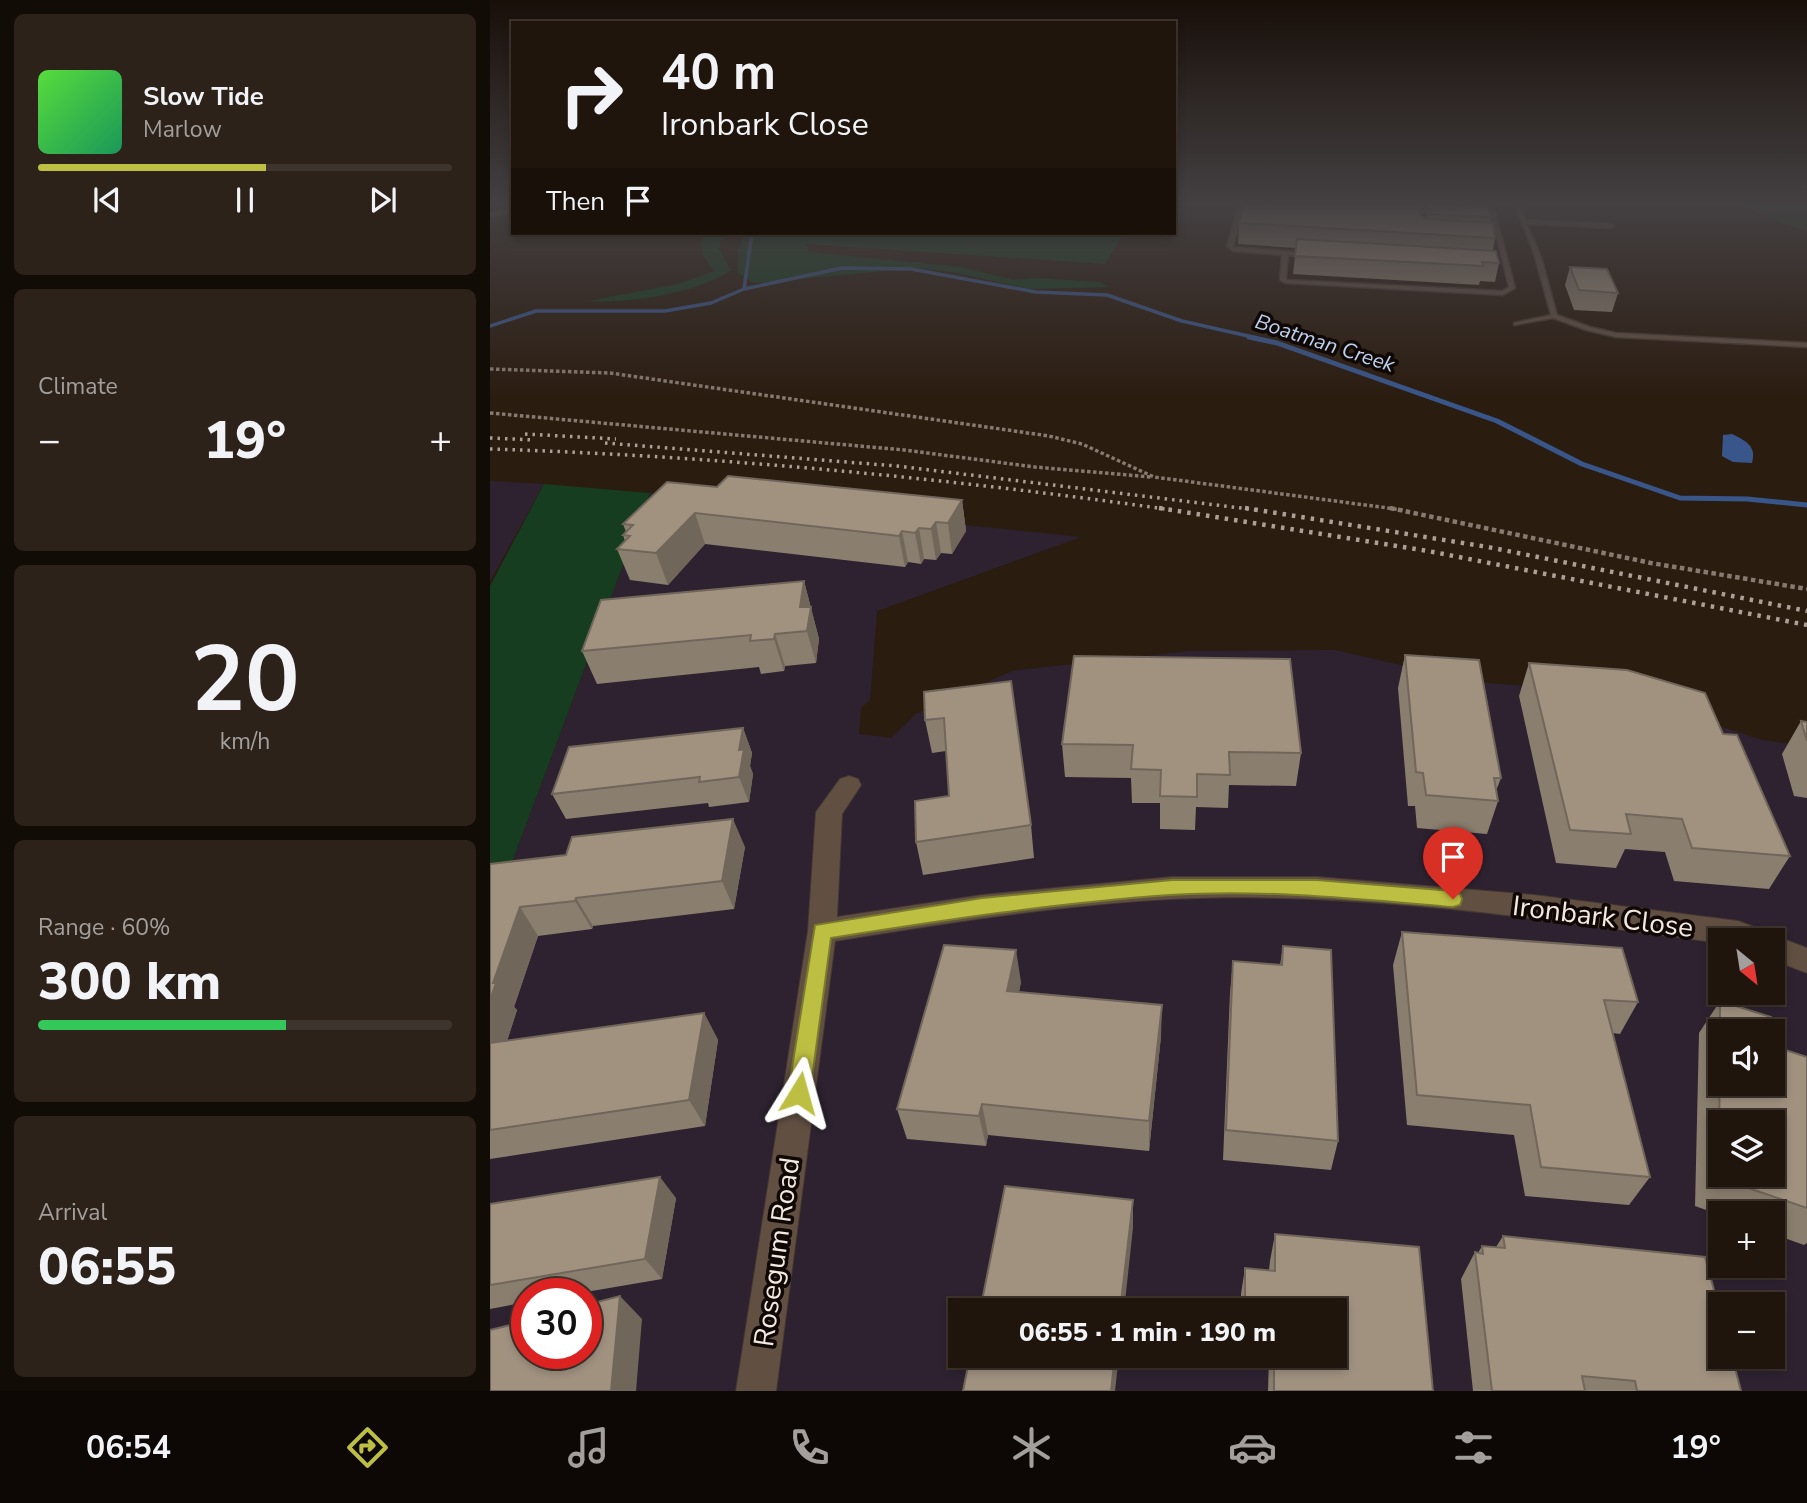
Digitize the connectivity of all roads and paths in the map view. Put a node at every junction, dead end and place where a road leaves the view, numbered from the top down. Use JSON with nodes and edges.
{"nodes":[{"id":1,"x":1284,"y":269,"type":"edge"},
{"id":2,"x":1508,"y":269,"type":"edge"},
{"id":3,"x":1540,"y":269,"type":"edge"},
{"id":4,"x":1554,"y":316,"type":"junction"},
{"id":5,"x":1516,"y":324,"type":"dead end"},
{"id":6,"x":1807,"y":345,"type":"edge"},
{"id":7,"x":490,"y":369,"type":"edge"},
{"id":8,"x":490,"y":413,"type":"edge"},
{"id":9,"x":1154,"y":477,"type":"junction"},
{"id":10,"x":1807,"y":589,"type":"edge"},
{"id":11,"x":849,"y":785,"type":"dead end"},
{"id":12,"x":1708,"y":929,"type":"edge"},
{"id":13,"x":822,"y":931,"type":"junction"},
{"id":14,"x":1785,"y":952,"type":"edge"},
{"id":15,"x":1807,"y":961,"type":"edge"},
{"id":16,"x":757,"y":1391,"type":"edge"}],
"edges":[{"from":1,"to":2,"type":"lane"},
{"from":3,"to":4,"type":"lane"},
{"from":4,"to":5,"type":"lane"},
{"from":4,"to":6,"type":"lane"},
{"from":7,"to":9,"type":"path"},
{"from":8,"to":9,"type":"path"},
{"from":9,"to":10,"type":"path"},
{"from":11,"to":13,"type":"street","name":"Rosegum Road"},
{"from":12,"to":13,"type":"street","name":"Ironbark Close"},
{"from":13,"to":16,"type":"street","name":"Rosegum Road"},
{"from":14,"to":15,"type":"street"}]}
